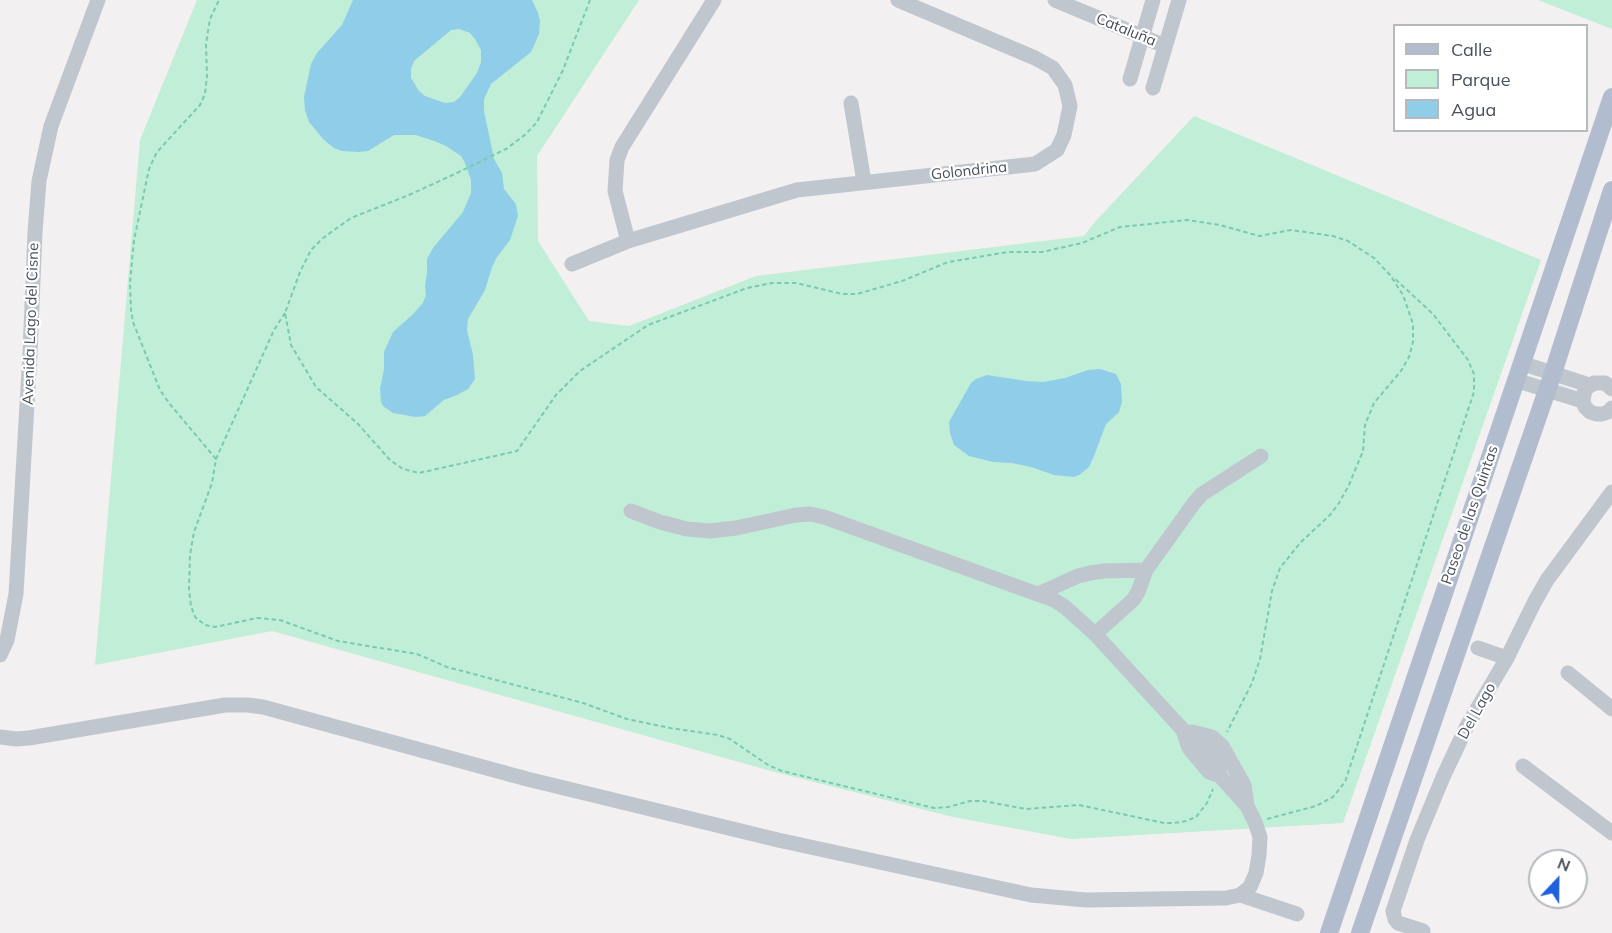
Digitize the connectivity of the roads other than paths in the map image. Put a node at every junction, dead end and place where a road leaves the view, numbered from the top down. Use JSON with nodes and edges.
{"nodes":[{"id":1,"x":98,"y":0,"type":"edge"},
{"id":2,"x":714,"y":0,"type":"edge"},
{"id":3,"x":897,"y":0,"type":"edge"},
{"id":4,"x":1055,"y":0,"type":"edge"},
{"id":5,"x":1153,"y":0,"type":"edge"},
{"id":6,"x":1179,"y":0,"type":"edge"},
{"id":7,"x":1143,"y":36,"type":"junction"},
{"id":8,"x":1165,"y":46,"type":"junction"},
{"id":9,"x":1130,"y":79,"type":"dead end"},
{"id":10,"x":1153,"y":88,"type":"dead end"},
{"id":11,"x":1612,"y":97,"type":"edge"},
{"id":12,"x":851,"y":102,"type":"dead end"},
{"id":13,"x":864,"y":182,"type":"junction"},
{"id":14,"x":1612,"y":190,"type":"edge"},
{"id":15,"x":628,"y":241,"type":"junction"},
{"id":16,"x":572,"y":264,"type":"dead end"},
{"id":17,"x":1518,"y":371,"type":"junction"},
{"id":18,"x":1550,"y":381,"type":"junction"},
{"id":19,"x":1589,"y":385,"type":"junction"},
{"id":20,"x":1611,"y":386,"type":"edge"},
{"id":21,"x":1583,"y":401,"type":"junction"},
{"id":22,"x":1611,"y":413,"type":"edge"},
{"id":23,"x":1261,"y":456,"type":"dead end"},
{"id":24,"x":1612,"y":492,"type":"edge"},
{"id":25,"x":631,"y":510,"type":"dead end"},
{"id":26,"x":1146,"y":570,"type":"junction"},
{"id":27,"x":1038,"y":594,"type":"junction"},
{"id":28,"x":1095,"y":634,"type":"junction"},
{"id":29,"x":1478,"y":648,"type":"dead end"},
{"id":30,"x":0,"y":655,"type":"edge"},
{"id":31,"x":1507,"y":658,"type":"junction"},
{"id":32,"x":1568,"y":673,"type":"dead end"},
{"id":33,"x":1612,"y":709,"type":"edge"},
{"id":34,"x":1183,"y":730,"type":"junction"},
{"id":35,"x":0,"y":737,"type":"edge"},
{"id":36,"x":1523,"y":766,"type":"dead end"},
{"id":37,"x":1247,"y":806,"type":"junction"},
{"id":38,"x":1612,"y":833,"type":"edge"},
{"id":39,"x":1239,"y":895,"type":"junction"},
{"id":40,"x":1297,"y":914,"type":"dead end"},
{"id":41,"x":1423,"y":931,"type":"dead end"},
{"id":42,"x":1329,"y":933,"type":"edge"},
{"id":43,"x":1360,"y":933,"type":"edge"}],
"edges":[{"from":1,"to":30,"type":"street","name":"Avenida Lago del Cisne"},
{"from":2,"to":15,"type":"street"},
{"from":3,"to":13,"type":"street","name":"Golondrina"},
{"from":4,"to":7,"type":"street","name":"Cataluña"},
{"from":5,"to":7,"type":"street"},
{"from":6,"to":8,"type":"street"},
{"from":7,"to":8,"type":"street","name":"Cataluña"},
{"from":7,"to":9,"type":"street"},
{"from":8,"to":10,"type":"street"},
{"from":11,"to":17,"type":"main road","name":"Paseo de las Quintas"},
{"from":12,"to":13,"type":"street"},
{"from":13,"to":15,"type":"street","name":"Golondrina"},
{"from":14,"to":18,"type":"main road"},
{"from":15,"to":16,"type":"street","name":"Golondrina"},
{"from":17,"to":18,"type":"street"},
{"from":17,"to":42,"type":"main road","name":"Paseo de las Quintas"},
{"from":18,"to":19,"type":"street"},
{"from":18,"to":21,"type":"street"},
{"from":18,"to":43,"type":"main road"},
{"from":19,"to":20,"type":"street"},
{"from":19,"to":21,"type":"street"},
{"from":21,"to":22,"type":"street"},
{"from":23,"to":26,"type":"street"},
{"from":24,"to":31,"type":"street","name":"Del Lago"},
{"from":25,"to":27,"type":"street"},
{"from":26,"to":27,"type":"street"},
{"from":26,"to":28,"type":"street"},
{"from":27,"to":28,"type":"street"},
{"from":28,"to":34,"type":"street"},
{"from":29,"to":31,"type":"street"},
{"from":31,"to":41,"type":"street","name":"Del Lago"},
{"from":32,"to":33,"type":"street"},
{"from":34,"to":37,"type":"street"},
{"from":34,"to":37,"type":"street"},
{"from":35,"to":39,"type":"street"},
{"from":36,"to":38,"type":"street"},
{"from":37,"to":39,"type":"street"},
{"from":39,"to":40,"type":"street"}]}
